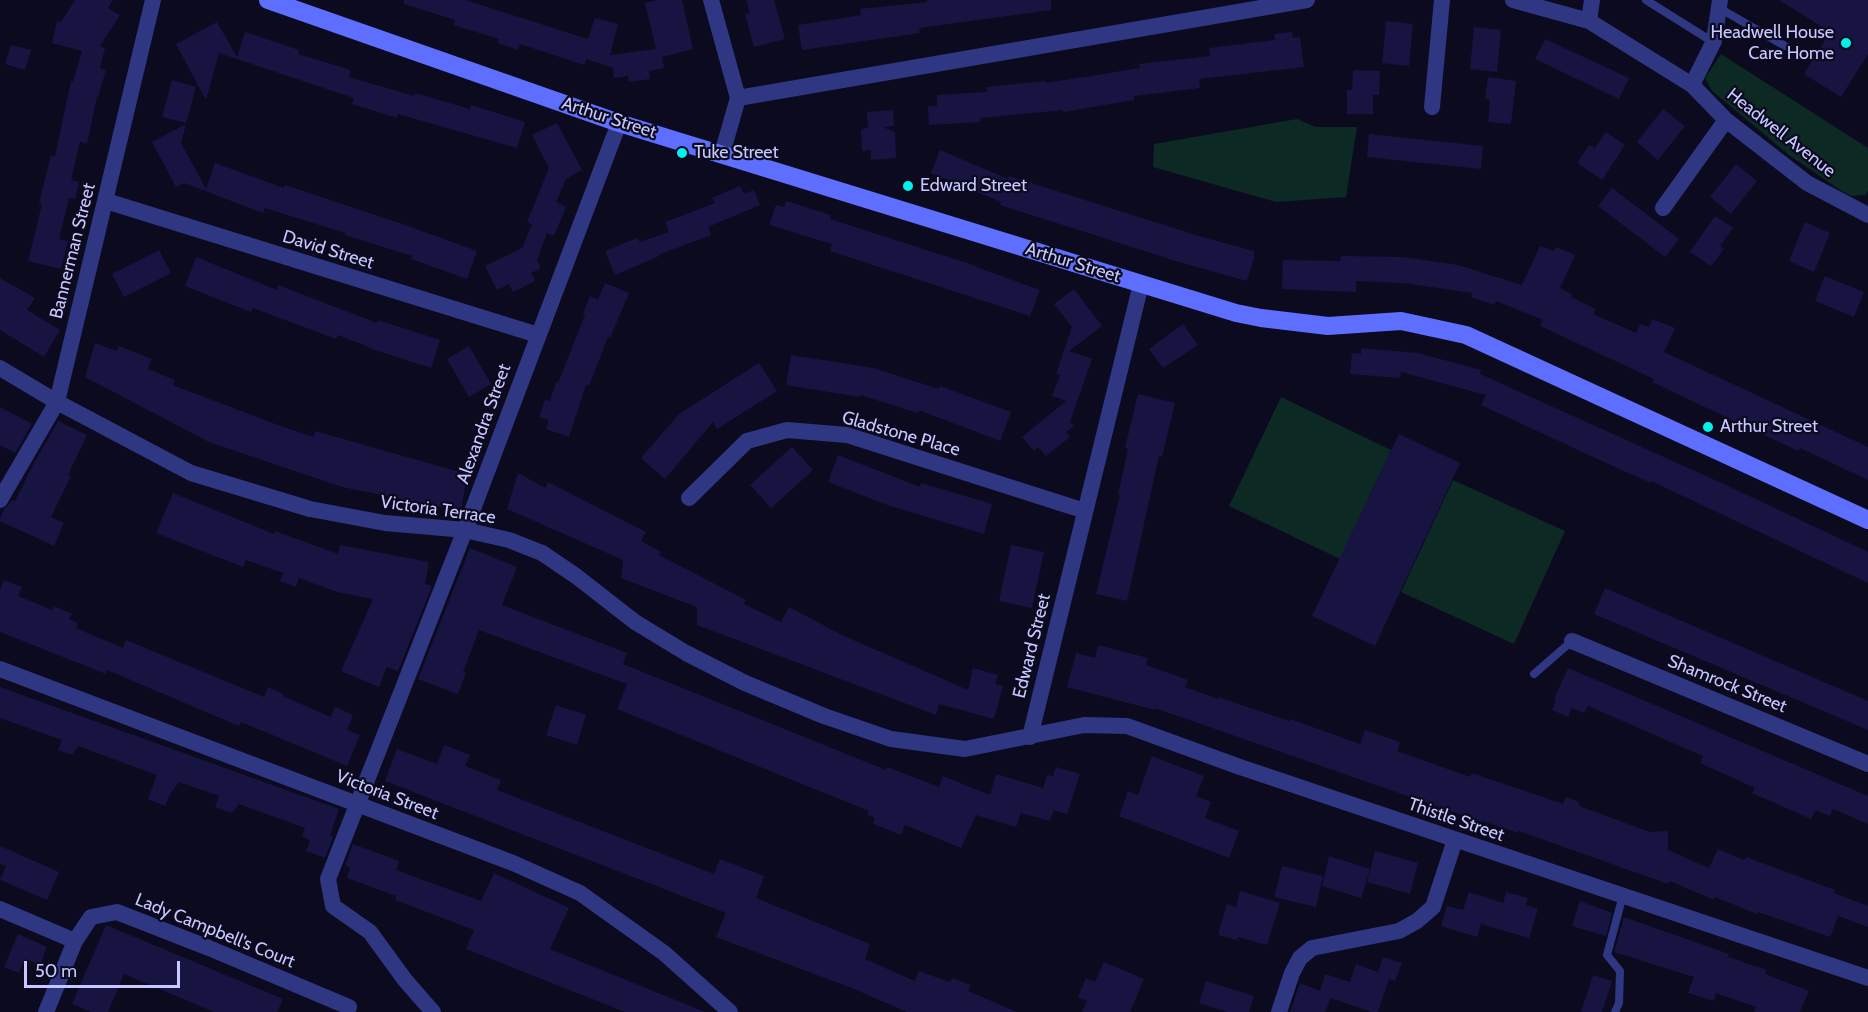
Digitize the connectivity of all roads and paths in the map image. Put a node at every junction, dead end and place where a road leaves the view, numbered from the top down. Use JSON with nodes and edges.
{"nodes":[{"id":1,"x":153,"y":0,"type":"edge"},
{"id":2,"x":268,"y":0,"type":"edge"},
{"id":3,"x":711,"y":0,"type":"edge"},
{"id":4,"x":1307,"y":0,"type":"edge"},
{"id":5,"x":1442,"y":0,"type":"edge"},
{"id":6,"x":1513,"y":0,"type":"edge"},
{"id":7,"x":1592,"y":0,"type":"edge"},
{"id":8,"x":1646,"y":0,"type":"edge"},
{"id":9,"x":1720,"y":4,"type":"edge"},
{"id":10,"x":1589,"y":21,"type":"junction"},
{"id":11,"x":1713,"y":42,"type":"dead end"},
{"id":12,"x":1785,"y":46,"type":"dead end"},
{"id":13,"x":1692,"y":85,"type":"junction"},
{"id":14,"x":738,"y":98,"type":"junction"},
{"id":15,"x":1432,"y":107,"type":"dead end"},
{"id":16,"x":1726,"y":120,"type":"junction"},
{"id":17,"x":619,"y":123,"type":"junction"},
{"id":18,"x":722,"y":154,"type":"junction"},
{"id":19,"x":106,"y":201,"type":"junction"},
{"id":20,"x":1663,"y":207,"type":"dead end"},
{"id":21,"x":1868,"y":215,"type":"edge"},
{"id":22,"x":1140,"y":284,"type":"junction"},
{"id":23,"x":538,"y":335,"type":"junction"},
{"id":24,"x":0,"y":368,"type":"edge"},
{"id":25,"x":57,"y":402,"type":"junction"},
{"id":26,"x":689,"y":498,"type":"dead end"},
{"id":27,"x":0,"y":500,"type":"edge"},
{"id":28,"x":1085,"y":510,"type":"junction"},
{"id":29,"x":1868,"y":520,"type":"edge"},
{"id":30,"x":465,"y":530,"type":"junction"},
{"id":31,"x":1572,"y":641,"type":"joint"},
{"id":32,"x":0,"y":669,"type":"edge"},
{"id":33,"x":1534,"y":674,"type":"dead end"},
{"id":34,"x":1030,"y":737,"type":"junction"},
{"id":35,"x":1868,"y":764,"type":"edge"},
{"id":36,"x":357,"y":805,"type":"junction"},
{"id":37,"x":1455,"y":840,"type":"junction"},
{"id":38,"x":1623,"y":896,"type":"junction"},
{"id":39,"x":0,"y":909,"type":"edge"},
{"id":40,"x":75,"y":940,"type":"junction"},
{"id":41,"x":1868,"y":978,"type":"edge"},
{"id":42,"x":349,"y":1007,"type":"dead end"},
{"id":43,"x":46,"y":1012,"type":"edge"},
{"id":44,"x":433,"y":1012,"type":"edge"},
{"id":45,"x":730,"y":1012,"type":"edge"},
{"id":46,"x":1279,"y":1012,"type":"edge"},
{"id":47,"x":1615,"y":1012,"type":"edge"}],
"edges":[{"from":1,"to":19,"type":"street","name":"Bannerman Street"},
{"from":2,"to":17,"type":"street","name":"Arthur Street"},
{"from":3,"to":14,"type":"street"},
{"from":4,"to":14,"type":"street"},
{"from":5,"to":15,"type":"street"},
{"from":6,"to":10,"type":"street","name":"Headwell Avenue"},
{"from":7,"to":10,"type":"street"},
{"from":8,"to":11,"type":"lane"},
{"from":9,"to":12,"type":"lane"},
{"from":9,"to":13,"type":"street"},
{"from":10,"to":13,"type":"street","name":"Headwell Avenue"},
{"from":13,"to":16,"type":"street","name":"Headwell Avenue"},
{"from":14,"to":18,"type":"street"},
{"from":16,"to":20,"type":"street"},
{"from":16,"to":21,"type":"street","name":"Headwell Avenue"},
{"from":17,"to":18,"type":"street","name":"Arthur Street"},
{"from":17,"to":23,"type":"street","name":"Alexandra Street"},
{"from":18,"to":22,"type":"street","name":"Arthur Street"},
{"from":19,"to":23,"type":"street","name":"David Street"},
{"from":19,"to":25,"type":"street","name":"Bannerman Street"},
{"from":22,"to":28,"type":"street","name":"Edward Street"},
{"from":22,"to":29,"type":"street","name":"Arthur Street"},
{"from":23,"to":30,"type":"street","name":"Alexandra Street"},
{"from":24,"to":25,"type":"street","name":"Victoria Terrace"},
{"from":25,"to":27,"type":"street","name":"Bannerman Street"},
{"from":25,"to":30,"type":"street","name":"Victoria Terrace"},
{"from":26,"to":28,"type":"street","name":"Gladstone Place"},
{"from":28,"to":34,"type":"street","name":"Edward Street"},
{"from":30,"to":34,"type":"street","name":"Victoria Terrace"},
{"from":30,"to":36,"type":"street","name":"Alexandra Street"},
{"from":31,"to":33,"type":"lane"},
{"from":31,"to":35,"type":"street","name":"Shamrock Street"},
{"from":32,"to":36,"type":"street","name":"Victoria Street"},
{"from":34,"to":37,"type":"street","name":"Thistle Street"},
{"from":36,"to":44,"type":"street","name":"Alexandra Street"},
{"from":36,"to":45,"type":"street","name":"Victoria Street"},
{"from":37,"to":38,"type":"street","name":"Thistle Street"},
{"from":37,"to":46,"type":"street"},
{"from":38,"to":41,"type":"street","name":"Thistle Street"},
{"from":38,"to":47,"type":"lane"},
{"from":39,"to":40,"type":"street"},
{"from":40,"to":42,"type":"street","name":"Lady Campbell's Court"},
{"from":40,"to":43,"type":"street","name":"Lady Campbell's Court"}]}
